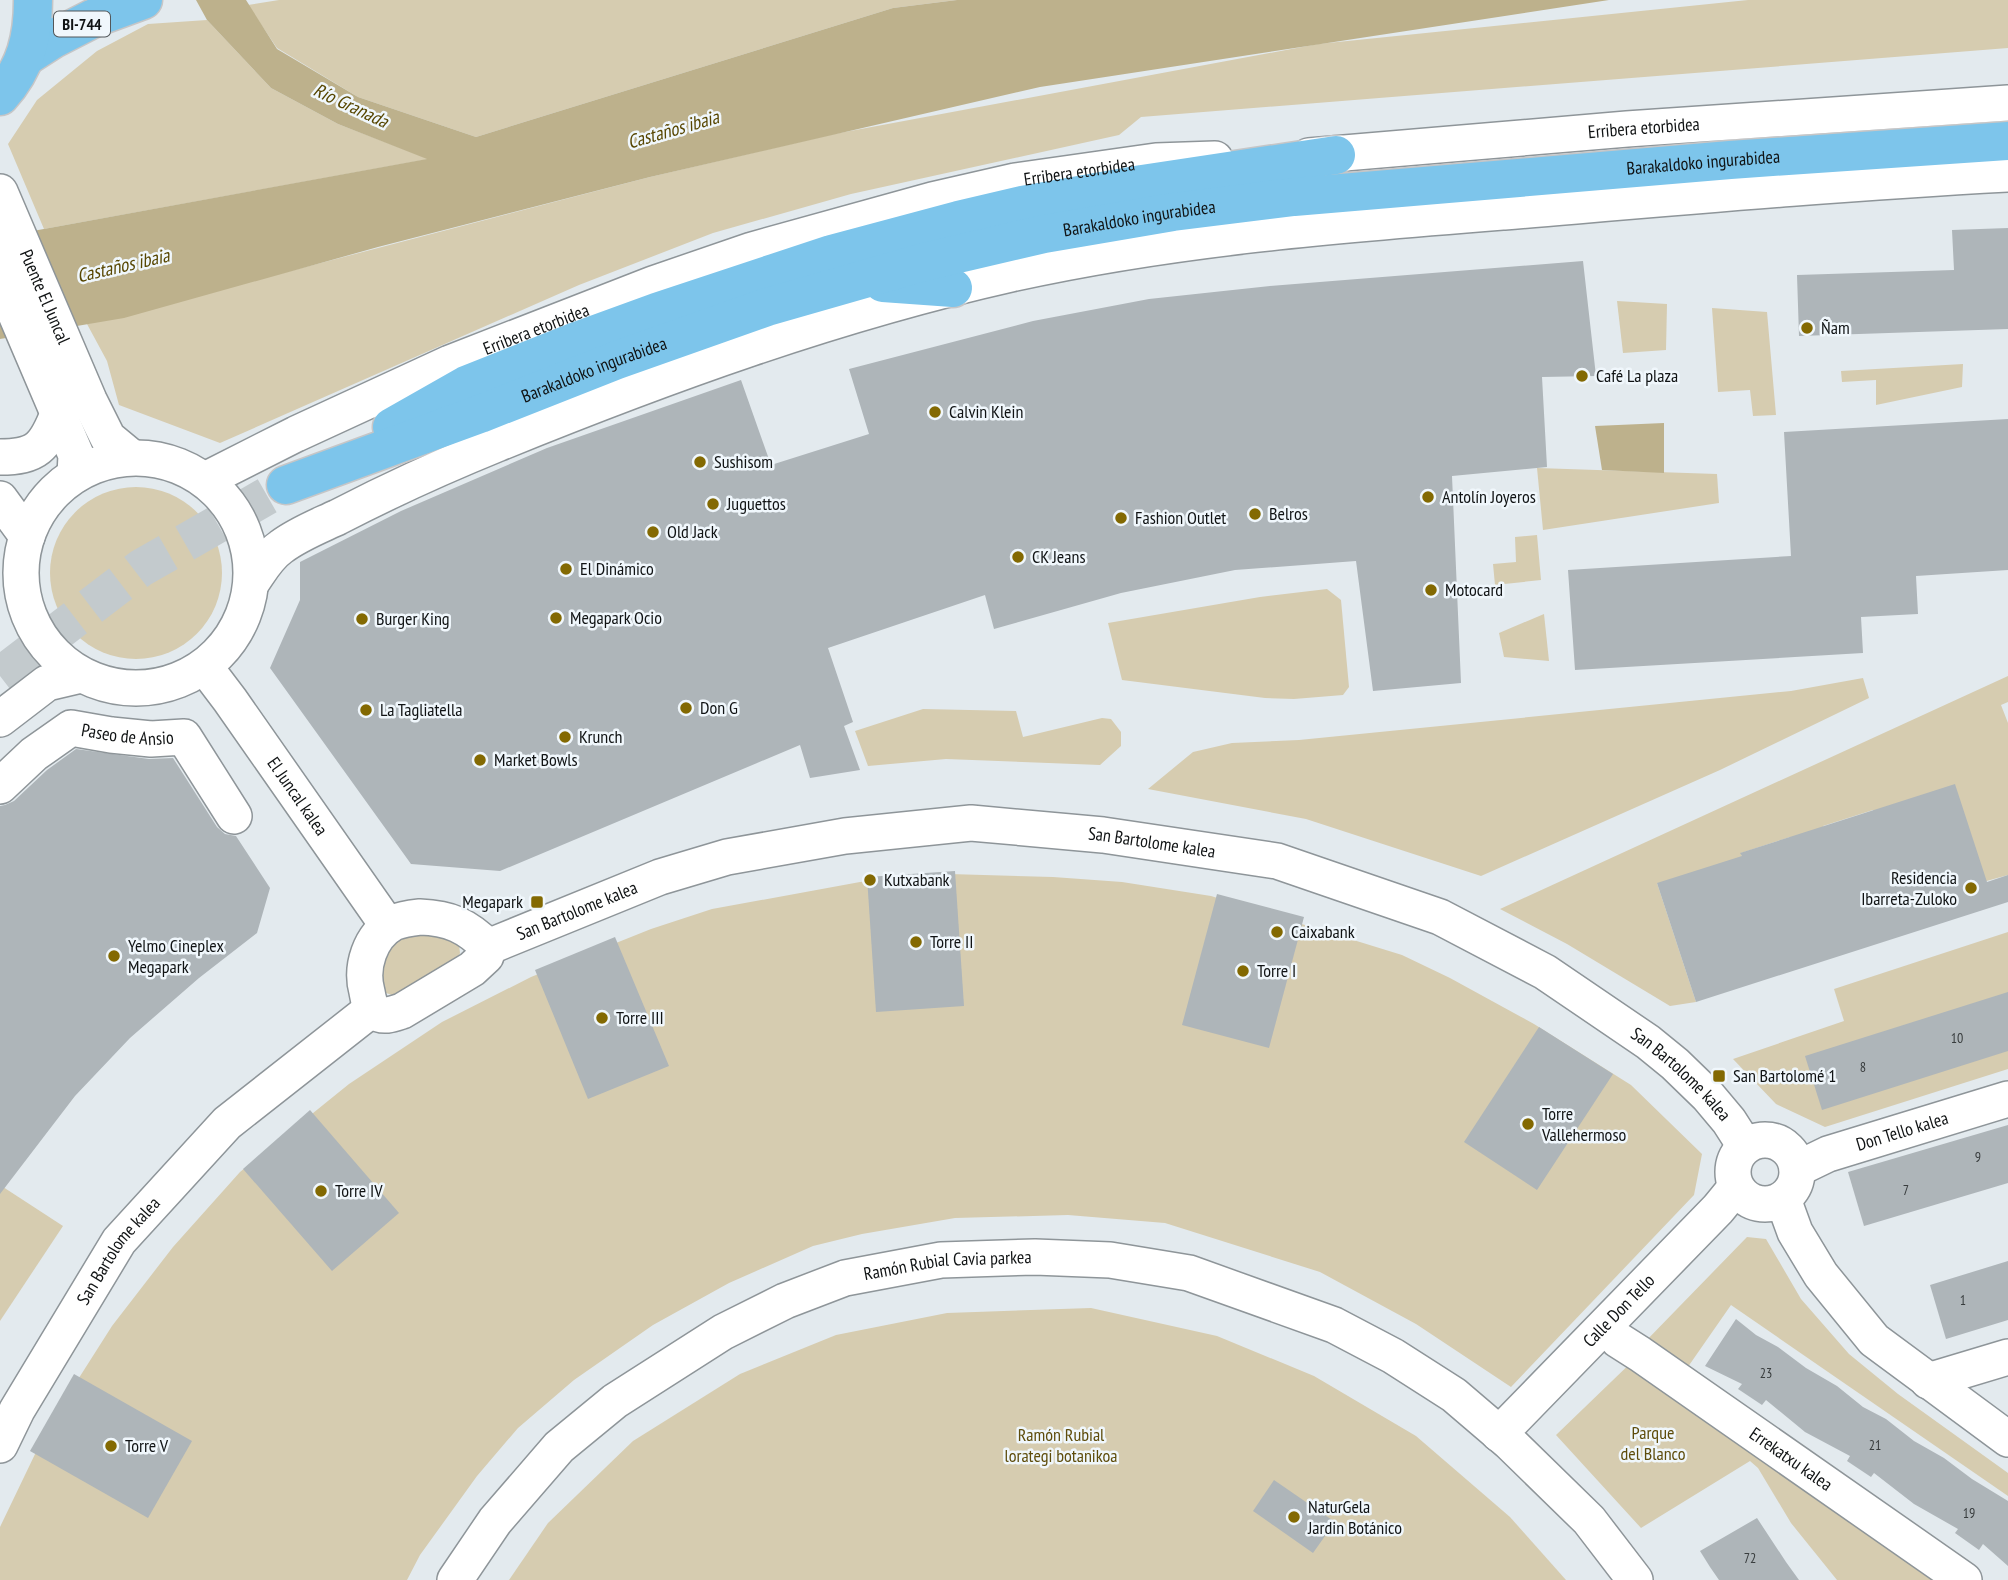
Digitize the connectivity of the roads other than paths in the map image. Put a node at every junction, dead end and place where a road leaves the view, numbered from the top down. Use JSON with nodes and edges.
{"nodes":[{"id":1,"x":33,"y":0,"type":"edge"},
{"id":2,"x":143,"y":0,"type":"edge"},
{"id":3,"x":25,"y":57,"type":"junction"},
{"id":4,"x":0,"y":96,"type":"edge"},
{"id":5,"x":2008,"y":103,"type":"edge"},
{"id":6,"x":2008,"y":141,"type":"edge"},
{"id":7,"x":1336,"y":155,"type":"junction"},
{"id":8,"x":2008,"y":174,"type":"edge"},
{"id":9,"x":0,"y":192,"type":"edge"},
{"id":10,"x":0,"y":244,"type":"edge"},
{"id":11,"x":1,"y":281,"type":"edge"},
{"id":12,"x":857,"y":281,"type":"junction"},
{"id":13,"x":953,"y":288,"type":"junction"},
{"id":14,"x":58,"y":414,"type":"junction"},
{"id":15,"x":0,"y":457,"type":"edge"},
{"id":16,"x":131,"y":457,"type":"junction"},
{"id":17,"x":75,"y":475,"type":"junction"},
{"id":18,"x":205,"y":480,"type":"junction"},
{"id":19,"x":0,"y":499,"type":"edge"},
{"id":20,"x":27,"y":536,"type":"junction"},
{"id":21,"x":252,"y":582,"type":"junction"},
{"id":22,"x":12,"y":610,"type":"edge"},
{"id":23,"x":205,"y":667,"type":"junction"},
{"id":24,"x":81,"y":675,"type":"junction"},
{"id":25,"x":0,"y":719,"type":"edge"},
{"id":26,"x":0,"y":786,"type":"edge"},
{"id":27,"x":234,"y":816,"type":"dead end"},
{"id":28,"x":388,"y":926,"type":"junction"},
{"id":29,"x":488,"y":947,"type":"junction"},
{"id":30,"x":372,"y":1009,"type":"junction"},
{"id":31,"x":2008,"y":1099,"type":"edge"},
{"id":32,"x":1745,"y":1146,"type":"junction"},
{"id":33,"x":1767,"y":1189,"type":"junction"},
{"id":34,"x":1618,"y":1340,"type":"junction"},
{"id":35,"x":2008,"y":1357,"type":"edge"},
{"id":36,"x":1928,"y":1381,"type":"junction"},
{"id":37,"x":2008,"y":1439,"type":"edge"},
{"id":38,"x":1507,"y":1441,"type":"junction"},
{"id":39,"x":0,"y":1445,"type":"edge"},
{"id":40,"x":455,"y":1580,"type":"edge"},
{"id":41,"x":1635,"y":1580,"type":"edge"},
{"id":42,"x":1964,"y":1580,"type":"edge"}],
"edges":[{"from":1,"to":3,"type":"main road","number":"BI-744"},
{"from":2,"to":3,"type":"main road","number":"BI-744"},
{"from":3,"to":4,"type":"main road","number":"BI-744"},
{"from":5,"to":7,"type":"street","name":"Erribera etorbidea"},
{"from":6,"to":12,"type":"main road","name":"Barakaldoko ingurabidea"},
{"from":7,"to":12,"type":"main road","name":"Barakaldoko ingurabidea"},
{"from":7,"to":18,"type":"street","name":"Erribera etorbidea"},
{"from":8,"to":13,"type":"street"},
{"from":9,"to":16,"type":"street","name":"Puente El Juncal"},
{"from":10,"to":11,"type":"street","name":"Puente El Juncal"},
{"from":11,"to":14,"type":"street","name":"Puente El Juncal"},
{"from":12,"to":13,"type":"main road"},
{"from":13,"to":21,"type":"street"},
{"from":14,"to":15,"type":"street"},
{"from":14,"to":17,"type":"street","name":"Puente El Juncal"},
{"from":16,"to":17,"type":"street"},
{"from":16,"to":18,"type":"street"},
{"from":17,"to":20,"type":"street"},
{"from":18,"to":21,"type":"street"},
{"from":19,"to":20,"type":"street"},
{"from":20,"to":22,"type":"street"},
{"from":21,"to":23,"type":"street"},
{"from":22,"to":24,"type":"street"},
{"from":23,"to":24,"type":"street"},
{"from":23,"to":28,"type":"street","name":"El Juncal kalea"},
{"from":24,"to":25,"type":"street"},
{"from":26,"to":27,"type":"street","name":"Paseo de Ansio"},
{"from":28,"to":29,"type":"street"},
{"from":28,"to":30,"type":"street"},
{"from":29,"to":30,"type":"street","name":"San Bartolome kalea"},
{"from":29,"to":32,"type":"street","name":"San Bartolome kalea"},
{"from":30,"to":39,"type":"street","name":"San Bartolome kalea"},
{"from":31,"to":33,"type":"street","name":"Don Tello kalea"},
{"from":32,"to":33,"type":"street"},
{"from":32,"to":33,"type":"street"},
{"from":33,"to":34,"type":"street","name":"Calle Don Tello"},
{"from":33,"to":36,"type":"street"},
{"from":33,"to":38,"type":"street","name":"Calle Don Tello"},
{"from":34,"to":38,"type":"street","name":"Calle Don Tello"},
{"from":34,"to":42,"type":"street","name":"Errekatxu kalea"},
{"from":35,"to":36,"type":"street"},
{"from":36,"to":37,"type":"street"},
{"from":38,"to":40,"type":"street","name":"Ramón Rubial Cavia parkea"},
{"from":38,"to":41,"type":"street","name":"Ramón Rubial Cavia parkea"}]}
